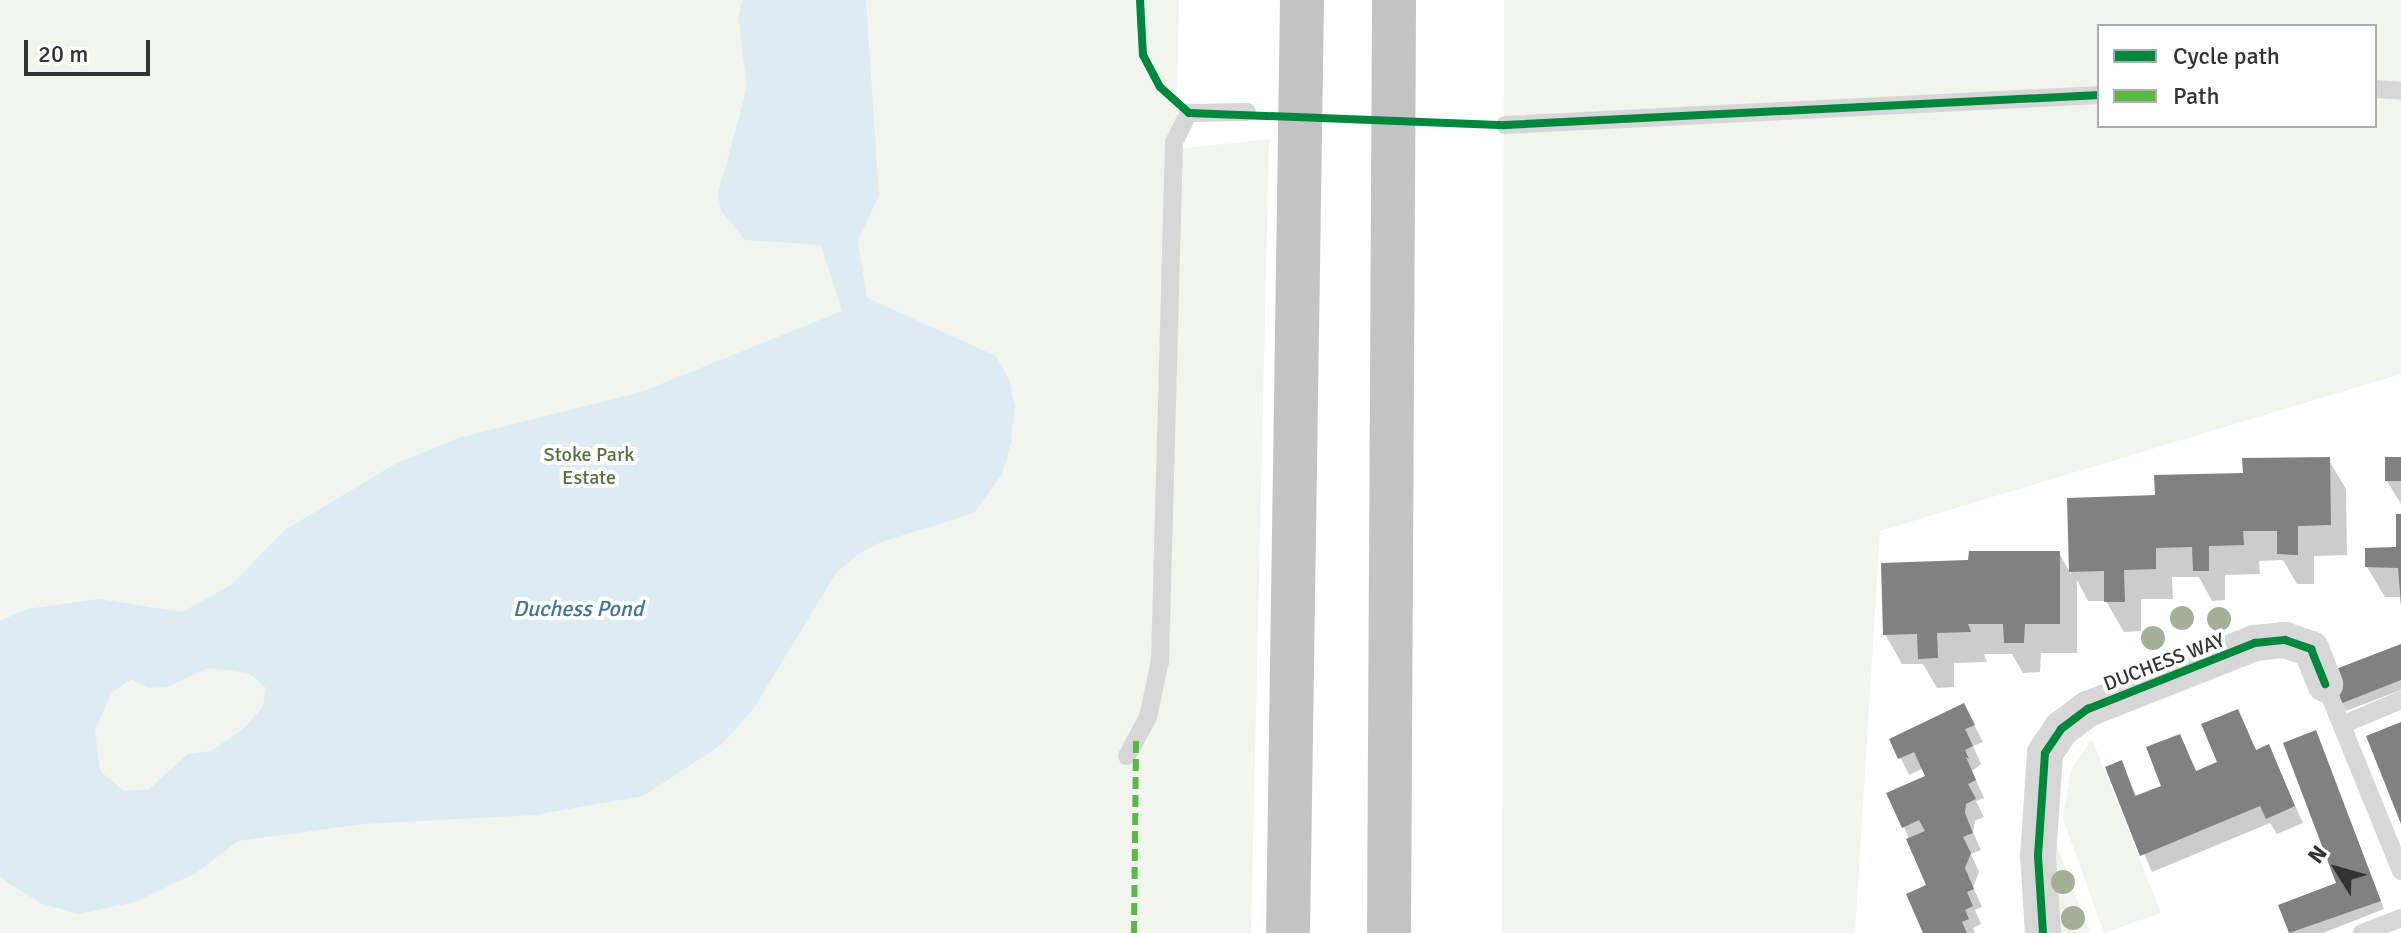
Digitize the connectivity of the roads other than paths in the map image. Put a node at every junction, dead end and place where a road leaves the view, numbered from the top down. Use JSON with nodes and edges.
{"nodes":[{"id":1,"x":1302,"y":0,"type":"edge"},
{"id":2,"x":1394,"y":0,"type":"edge"},
{"id":3,"x":2377,"y":89,"type":"edge"},
{"id":4,"x":2401,"y":91,"type":"edge"},
{"id":5,"x":2097,"y":95,"type":"edge"},
{"id":6,"x":1247,"y":112,"type":"dead end"},
{"id":7,"x":1505,"y":125,"type":"dead end"},
{"id":8,"x":2325,"y":684,"type":"joint"},
{"id":9,"x":2401,"y":700,"type":"edge"},
{"id":10,"x":2342,"y":725,"type":"junction"},
{"id":11,"x":1127,"y":756,"type":"dead end"},
{"id":12,"x":2401,"y":871,"type":"edge"},
{"id":13,"x":2401,"y":918,"type":"edge"},
{"id":14,"x":1288,"y":933,"type":"edge"},
{"id":15,"x":1389,"y":933,"type":"edge"},
{"id":16,"x":2043,"y":933,"type":"edge"},
{"id":17,"x":2362,"y":933,"type":"edge"}],
"edges":[{"from":1,"to":14,"type":"highway"},
{"from":2,"to":15,"type":"highway"},
{"from":3,"to":4,"type":"lane"},
{"from":5,"to":7,"type":"lane"},
{"from":6,"to":11,"type":"lane"},
{"from":8,"to":10,"type":"lane"},
{"from":8,"to":16,"type":"street","name":"DUCHESS WAY"},
{"from":9,"to":10,"type":"lane"},
{"from":10,"to":12,"type":"lane"},
{"from":13,"to":17,"type":"lane"}]}
